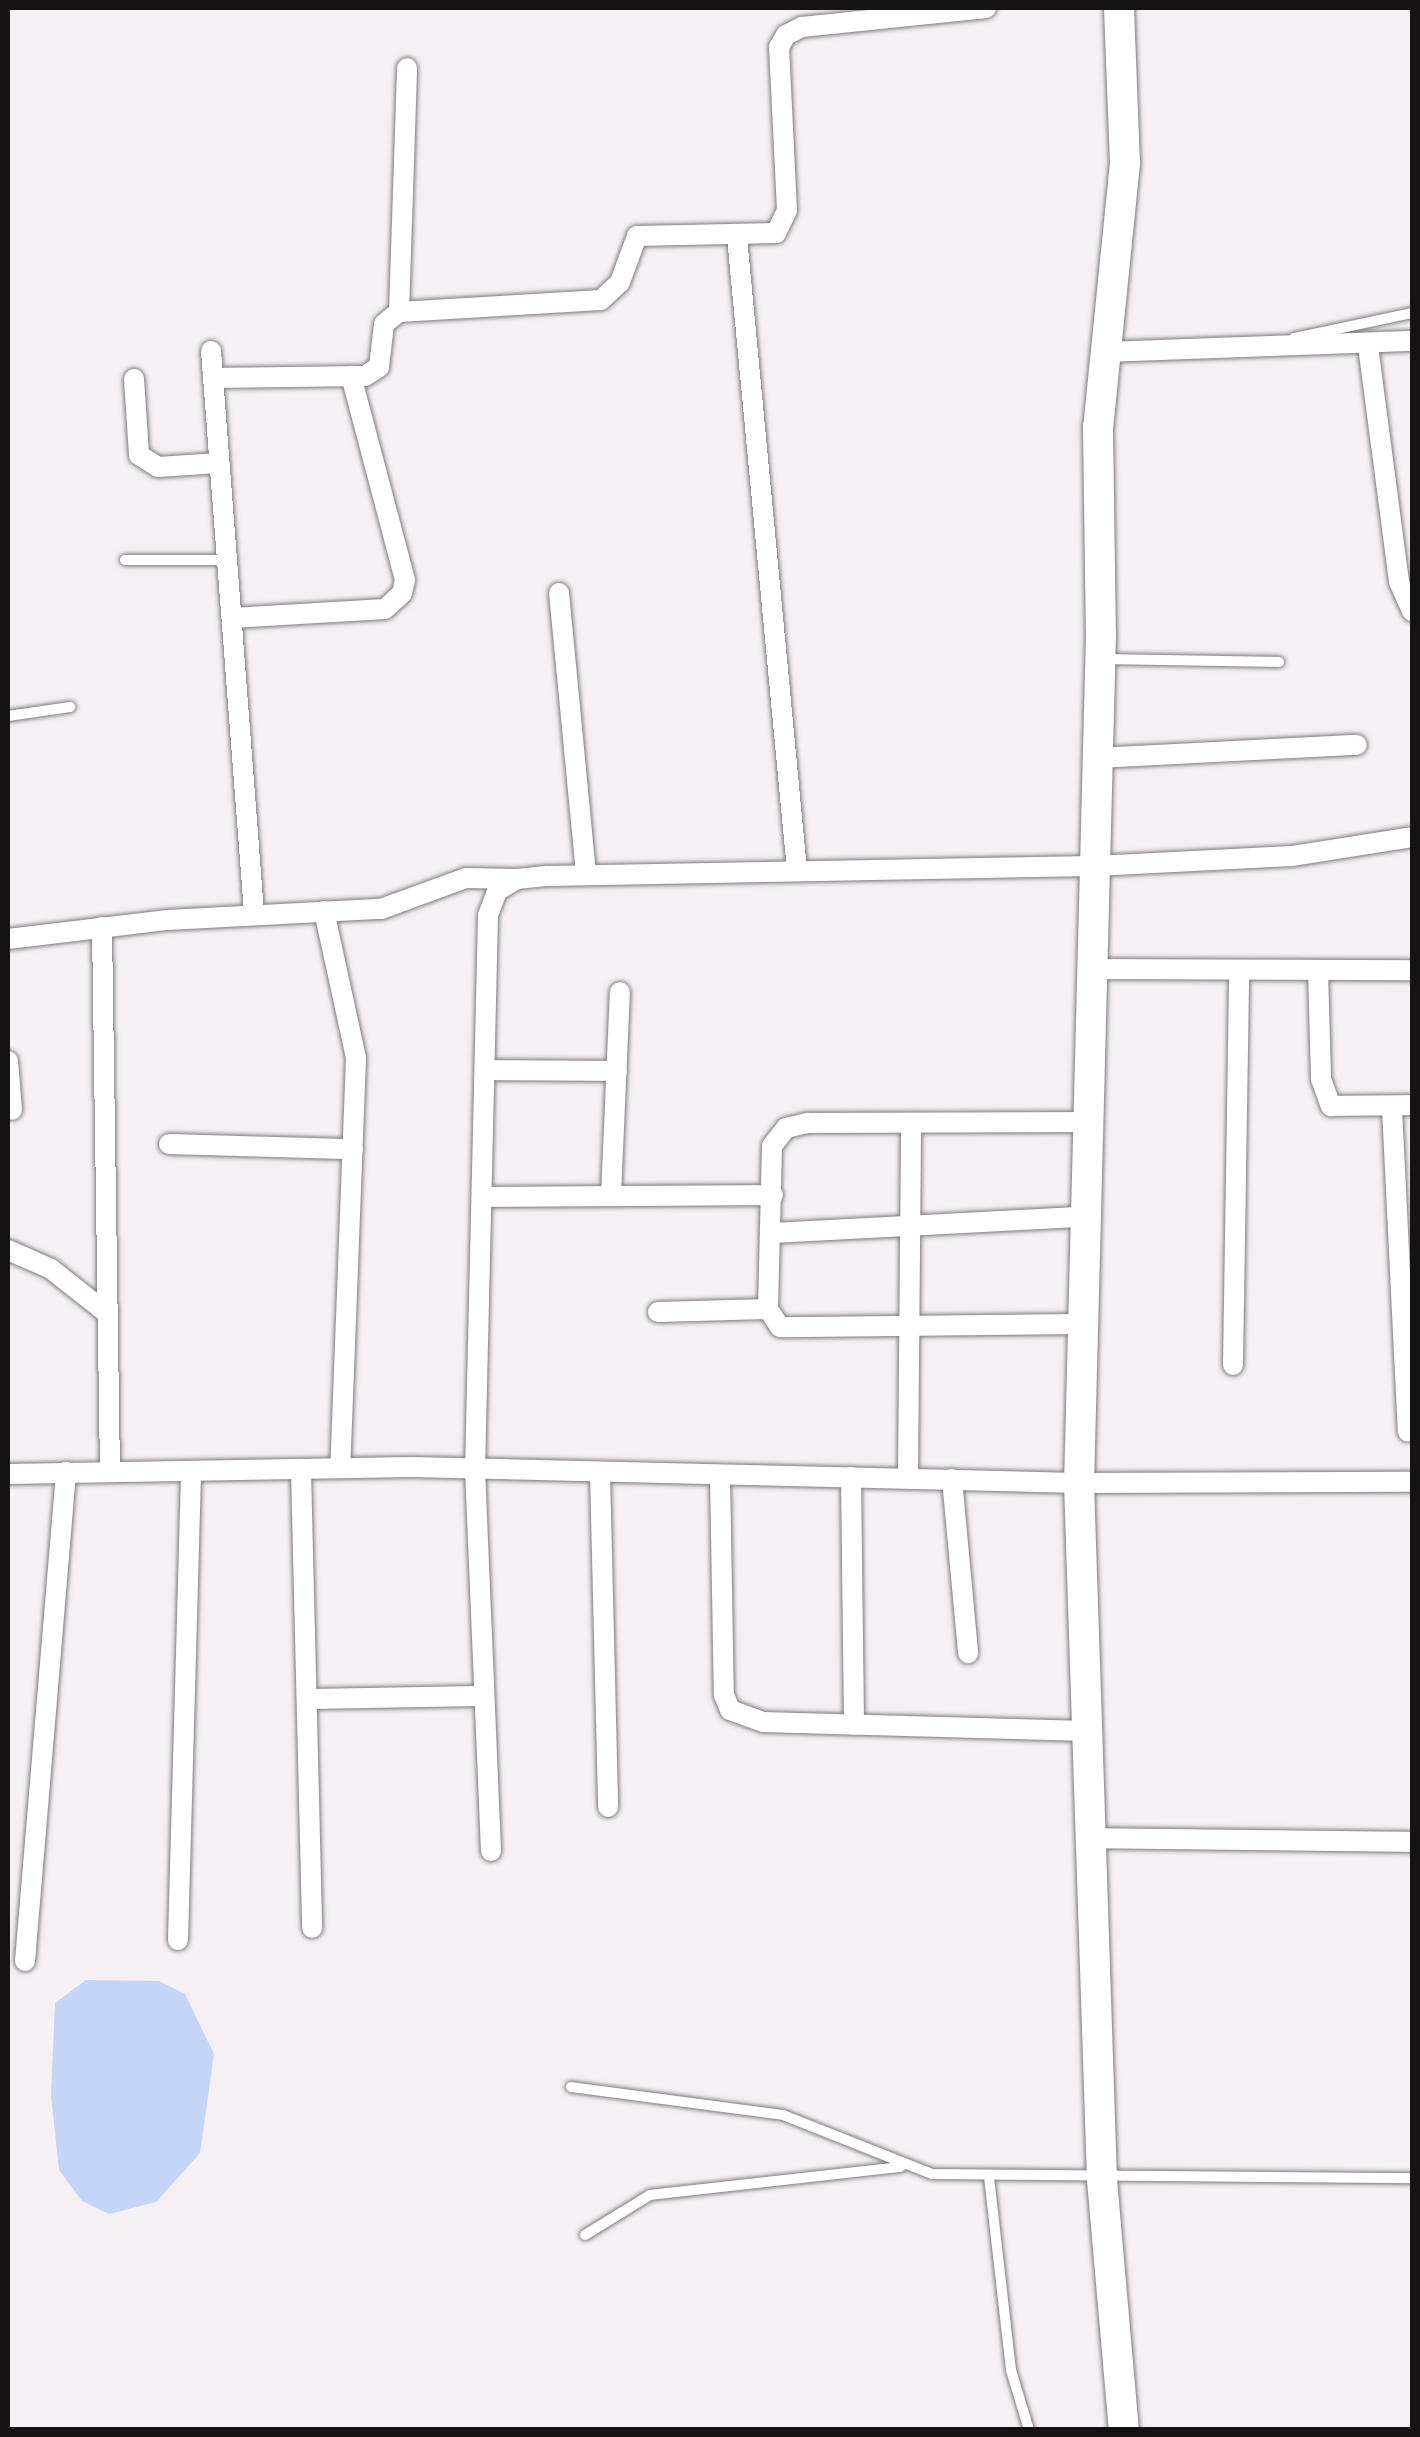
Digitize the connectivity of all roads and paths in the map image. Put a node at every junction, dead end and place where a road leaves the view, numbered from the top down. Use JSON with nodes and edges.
{"nodes":[{"id":1,"x":986,"y":8,"type":"edge"},
{"id":2,"x":1119,"y":8,"type":"edge"},
{"id":3,"x":407,"y":68,"type":"dead end"},
{"id":4,"x":737,"y":238,"type":"junction"},
{"id":5,"x":400,"y":312,"type":"junction"},
{"id":6,"x":1412,"y":313,"type":"edge"},
{"id":7,"x":1412,"y":340,"type":"edge"},
{"id":8,"x":1368,"y":346,"type":"junction"},
{"id":9,"x":1260,"y":350,"type":"junction"},
{"id":10,"x":211,"y":352,"type":"dead end"},
{"id":11,"x":1108,"y":352,"type":"junction"},
{"id":12,"x":352,"y":376,"type":"junction"},
{"id":13,"x":213,"y":378,"type":"junction"},
{"id":14,"x":134,"y":379,"type":"dead end"},
{"id":15,"x":219,"y":464,"type":"junction"},
{"id":16,"x":125,"y":560,"type":"dead end"},
{"id":17,"x":227,"y":560,"type":"junction"},
{"id":18,"x":558,"y":593,"type":"dead end"},
{"id":19,"x":1412,"y":611,"type":"edge"},
{"id":20,"x":232,"y":618,"type":"junction"},
{"id":21,"x":1100,"y":658,"type":"junction"},
{"id":22,"x":1278,"y":662,"type":"dead end"},
{"id":23,"x":70,"y":706,"type":"dead end"},
{"id":24,"x":8,"y":716,"type":"edge"},
{"id":25,"x":1357,"y":745,"type":"dead end"},
{"id":26,"x":1098,"y":758,"type":"junction"},
{"id":27,"x":1412,"y":836,"type":"edge"},
{"id":28,"x":1094,"y":866,"type":"junction"},
{"id":29,"x":796,"y":871,"type":"junction"},
{"id":30,"x":586,"y":875,"type":"junction"},
{"id":31,"x":517,"y":879,"type":"junction"},
{"id":32,"x":324,"y":911,"type":"junction"},
{"id":33,"x":254,"y":913,"type":"junction"},
{"id":34,"x":102,"y":927,"type":"junction"},
{"id":35,"x":8,"y":939,"type":"edge"},
{"id":36,"x":1093,"y":969,"type":"junction"},
{"id":37,"x":1240,"y":970,"type":"junction"},
{"id":38,"x":1318,"y":970,"type":"junction"},
{"id":39,"x":1412,"y":970,"type":"edge"},
{"id":40,"x":620,"y":992,"type":"dead end"},
{"id":41,"x":8,"y":1061,"type":"edge"},
{"id":42,"x":485,"y":1070,"type":"junction"},
{"id":43,"x":617,"y":1071,"type":"junction"},
{"id":44,"x":1402,"y":1106,"type":"edge"},
{"id":45,"x":12,"y":1110,"type":"dead end"},
{"id":46,"x":1087,"y":1122,"type":"junction"},
{"id":47,"x":911,"y":1123,"type":"junction"},
{"id":48,"x":169,"y":1144,"type":"dead end"},
{"id":49,"x":353,"y":1150,"type":"junction"},
{"id":50,"x":773,"y":1195,"type":"junction"},
{"id":51,"x":611,"y":1196,"type":"junction"},
{"id":52,"x":482,"y":1198,"type":"junction"},
{"id":53,"x":1082,"y":1217,"type":"junction"},
{"id":54,"x":906,"y":1226,"type":"junction"},
{"id":55,"x":773,"y":1233,"type":"junction"},
{"id":56,"x":8,"y":1250,"type":"edge"},
{"id":57,"x":768,"y":1309,"type":"junction"},
{"id":58,"x":658,"y":1312,"type":"dead end"},
{"id":59,"x":108,"y":1314,"type":"junction"},
{"id":60,"x":1079,"y":1324,"type":"junction"},
{"id":61,"x":906,"y":1330,"type":"junction"},
{"id":62,"x":1232,"y":1366,"type":"dead end"},
{"id":63,"x":1408,"y":1432,"type":"dead end"},
{"id":64,"x":340,"y":1468,"type":"junction"},
{"id":65,"x":301,"y":1470,"type":"junction"},
{"id":66,"x":475,"y":1471,"type":"junction"},
{"id":67,"x":66,"y":1472,"type":"junction"},
{"id":68,"x":110,"y":1472,"type":"junction"},
{"id":69,"x":192,"y":1473,"type":"junction"},
{"id":70,"x":600,"y":1473,"type":"junction"},
{"id":71,"x":8,"y":1474,"type":"edge"},
{"id":72,"x":720,"y":1474,"type":"junction"},
{"id":73,"x":851,"y":1476,"type":"junction"},
{"id":74,"x":908,"y":1478,"type":"junction"},
{"id":75,"x":952,"y":1479,"type":"junction"},
{"id":76,"x":1412,"y":1482,"type":"edge"},
{"id":77,"x":1079,"y":1483,"type":"junction"},
{"id":78,"x":968,"y":1653,"type":"dead end"},
{"id":79,"x":483,"y":1696,"type":"junction"},
{"id":80,"x":307,"y":1699,"type":"junction"},
{"id":81,"x":854,"y":1725,"type":"junction"},
{"id":82,"x":1085,"y":1731,"type":"junction"},
{"id":83,"x":608,"y":1807,"type":"dead end"},
{"id":84,"x":1088,"y":1838,"type":"junction"},
{"id":85,"x":1412,"y":1842,"type":"edge"},
{"id":86,"x":490,"y":1851,"type":"dead end"},
{"id":87,"x":312,"y":1928,"type":"dead end"},
{"id":88,"x":178,"y":1940,"type":"dead end"},
{"id":89,"x":25,"y":1961,"type":"dead end"},
{"id":90,"x":571,"y":2087,"type":"dead end"},
{"id":91,"x":906,"y":2166,"type":"junction"},
{"id":92,"x":989,"y":2177,"type":"junction"},
{"id":93,"x":1412,"y":2178,"type":"edge"},
{"id":94,"x":1102,"y":2180,"type":"junction"},
{"id":95,"x":585,"y":2236,"type":"dead end"},
{"id":96,"x":1029,"y":2430,"type":"edge"},
{"id":97,"x":1124,"y":2430,"type":"edge"}],
"edges":[{"from":1,"to":4,"type":"street"},
{"from":2,"to":11,"type":"street"},
{"from":3,"to":5,"type":"street"},
{"from":4,"to":5,"type":"street"},
{"from":4,"to":29,"type":"street"},
{"from":5,"to":12,"type":"street"},
{"from":6,"to":9,"type":"lane"},
{"from":7,"to":8,"type":"street"},
{"from":8,"to":9,"type":"street"},
{"from":8,"to":19,"type":"street"},
{"from":9,"to":11,"type":"street"},
{"from":10,"to":13,"type":"street"},
{"from":11,"to":21,"type":"street"},
{"from":12,"to":13,"type":"street"},
{"from":12,"to":20,"type":"street"},
{"from":13,"to":15,"type":"street"},
{"from":14,"to":15,"type":"street"},
{"from":15,"to":17,"type":"street"},
{"from":16,"to":17,"type":"lane"},
{"from":17,"to":20,"type":"street"},
{"from":18,"to":30,"type":"street"},
{"from":20,"to":33,"type":"street"},
{"from":21,"to":22,"type":"lane"},
{"from":21,"to":26,"type":"street"},
{"from":23,"to":24,"type":"lane"},
{"from":25,"to":26,"type":"street"},
{"from":26,"to":28,"type":"street"},
{"from":27,"to":28,"type":"street"},
{"from":28,"to":29,"type":"street"},
{"from":28,"to":36,"type":"street"},
{"from":29,"to":30,"type":"street"},
{"from":30,"to":31,"type":"street"},
{"from":31,"to":32,"type":"street"},
{"from":31,"to":42,"type":"street"},
{"from":32,"to":33,"type":"street"},
{"from":32,"to":49,"type":"street"},
{"from":33,"to":34,"type":"street"},
{"from":34,"to":35,"type":"street"},
{"from":34,"to":59,"type":"street"},
{"from":36,"to":37,"type":"street"},
{"from":36,"to":46,"type":"street"},
{"from":37,"to":38,"type":"street"},
{"from":37,"to":62,"type":"street"},
{"from":38,"to":39,"type":"street"},
{"from":38,"to":44,"type":"street"},
{"from":40,"to":43,"type":"street"},
{"from":41,"to":45,"type":"street"},
{"from":42,"to":43,"type":"street"},
{"from":42,"to":52,"type":"street"},
{"from":43,"to":51,"type":"street"},
{"from":44,"to":63,"type":"street"},
{"from":46,"to":47,"type":"street"},
{"from":46,"to":53,"type":"street"},
{"from":47,"to":50,"type":"street"},
{"from":47,"to":54,"type":"street"},
{"from":48,"to":49,"type":"street"},
{"from":49,"to":64,"type":"street"},
{"from":50,"to":51,"type":"street"},
{"from":50,"to":55,"type":"street"},
{"from":51,"to":52,"type":"street"},
{"from":52,"to":66,"type":"street"},
{"from":53,"to":54,"type":"street"},
{"from":53,"to":60,"type":"street"},
{"from":54,"to":55,"type":"street"},
{"from":54,"to":61,"type":"street"},
{"from":55,"to":57,"type":"street"},
{"from":56,"to":59,"type":"street"},
{"from":57,"to":58,"type":"street"},
{"from":57,"to":61,"type":"street"},
{"from":59,"to":68,"type":"street"},
{"from":60,"to":61,"type":"street"},
{"from":60,"to":77,"type":"street"},
{"from":61,"to":74,"type":"street"},
{"from":64,"to":65,"type":"street"},
{"from":64,"to":66,"type":"street"},
{"from":65,"to":69,"type":"street"},
{"from":65,"to":80,"type":"street"},
{"from":66,"to":70,"type":"street"},
{"from":66,"to":79,"type":"street"},
{"from":67,"to":68,"type":"street"},
{"from":67,"to":71,"type":"street"},
{"from":67,"to":89,"type":"street"},
{"from":68,"to":69,"type":"street"},
{"from":69,"to":88,"type":"street"},
{"from":70,"to":72,"type":"street"},
{"from":70,"to":83,"type":"street"},
{"from":72,"to":73,"type":"street"},
{"from":72,"to":81,"type":"street"},
{"from":73,"to":74,"type":"street"},
{"from":73,"to":81,"type":"street"},
{"from":74,"to":75,"type":"street"},
{"from":75,"to":77,"type":"street"},
{"from":75,"to":78,"type":"street"},
{"from":76,"to":77,"type":"street"},
{"from":77,"to":82,"type":"street"},
{"from":79,"to":80,"type":"street"},
{"from":79,"to":86,"type":"street"},
{"from":80,"to":87,"type":"street"},
{"from":81,"to":82,"type":"street"},
{"from":82,"to":84,"type":"street"},
{"from":84,"to":85,"type":"street"},
{"from":84,"to":94,"type":"street"},
{"from":90,"to":91,"type":"lane"},
{"from":91,"to":92,"type":"lane"},
{"from":91,"to":95,"type":"lane"},
{"from":92,"to":94,"type":"lane"},
{"from":92,"to":96,"type":"lane"},
{"from":93,"to":94,"type":"lane"},
{"from":94,"to":97,"type":"street"}]}
